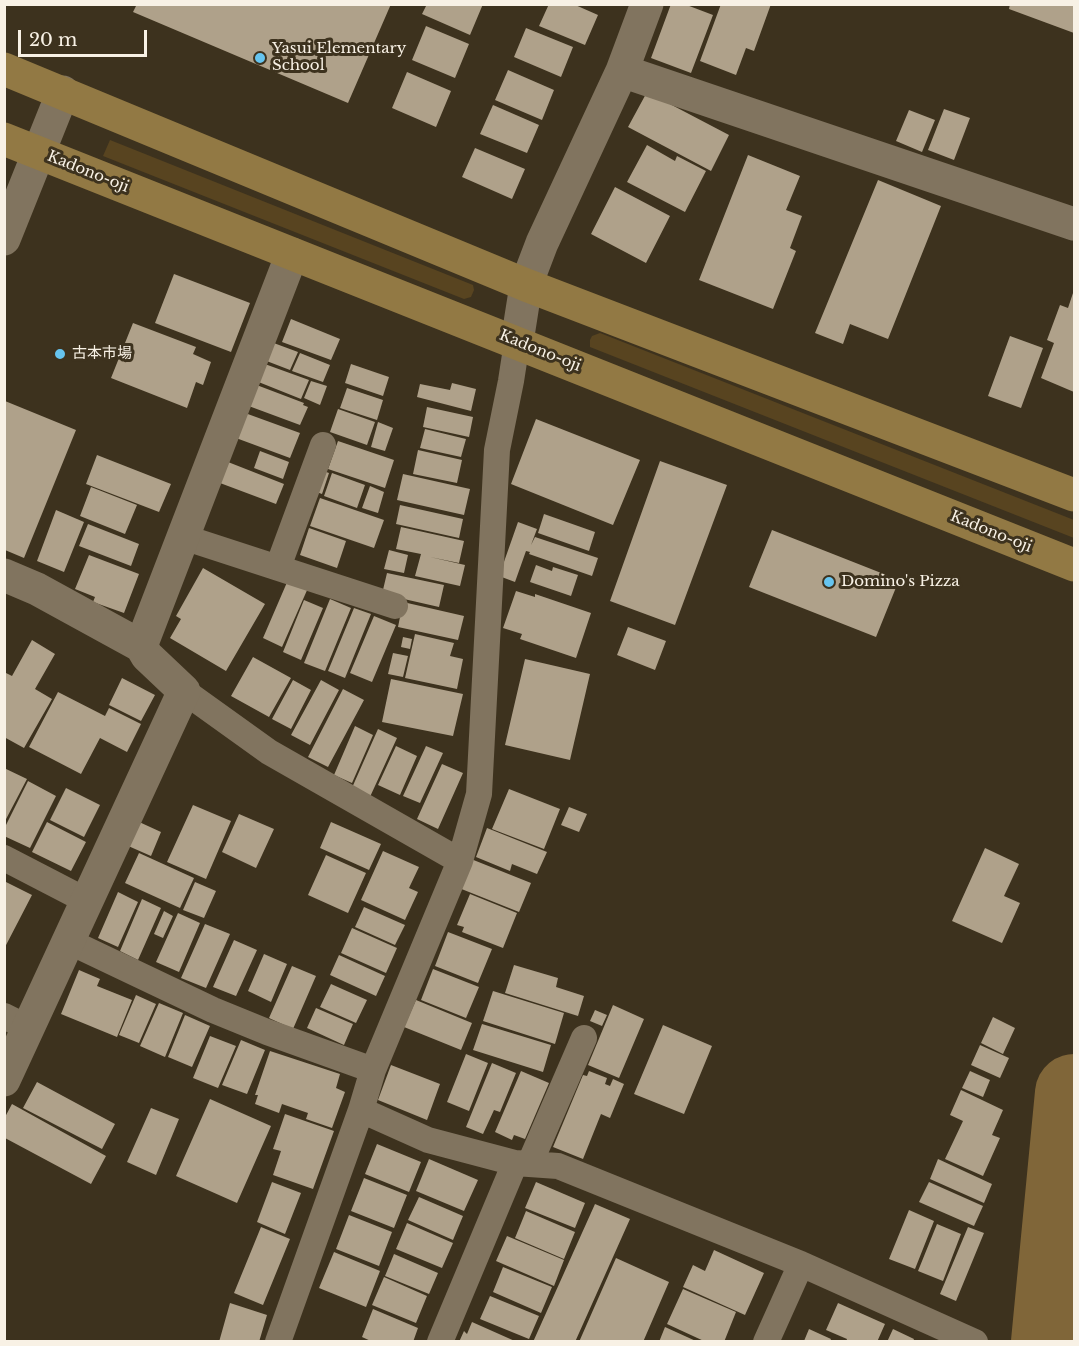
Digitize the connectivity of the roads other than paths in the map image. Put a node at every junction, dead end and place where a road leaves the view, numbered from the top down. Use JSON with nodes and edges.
{"nodes":[{"id":1,"x":647,"y":4,"type":"edge"},
{"id":2,"x":4,"y":69,"type":"edge"},
{"id":3,"x":622,"y":71,"type":"junction"},
{"id":4,"x":63,"y":92,"type":"junction"},
{"id":5,"x":4,"y":139,"type":"edge"},
{"id":6,"x":39,"y":153,"type":"junction"},
{"id":7,"x":1074,"y":224,"type":"edge"},
{"id":8,"x":4,"y":239,"type":"edge"},
{"id":9,"x":292,"y":254,"type":"junction"},
{"id":10,"x":526,"y":285,"type":"junction"},
{"id":11,"x":517,"y":342,"type":"junction"},
{"id":12,"x":323,"y":446,"type":"dead end"},
{"id":13,"x":1074,"y":495,"type":"edge"},
{"id":14,"x":183,"y":537,"type":"junction"},
{"id":15,"x":1074,"y":565,"type":"edge"},
{"id":16,"x":278,"y":567,"type":"junction"},
{"id":17,"x":4,"y":575,"type":"edge"},
{"id":18,"x":395,"y":606,"type":"dead end"},
{"id":19,"x":141,"y":646,"type":"junction"},
{"id":20,"x":184,"y":691,"type":"junction"},
{"id":21,"x":4,"y":858,"type":"edge"},
{"id":22,"x":460,"y":861,"type":"junction"},
{"id":23,"x":87,"y":901,"type":"junction"},
{"id":24,"x":68,"y":941,"type":"junction"},
{"id":25,"x":16,"y":1022,"type":"edge"},
{"id":26,"x":584,"y":1038,"type":"dead end"},
{"id":27,"x":373,"y":1070,"type":"junction"},
{"id":28,"x":4,"y":1080,"type":"edge"},
{"id":29,"x":361,"y":1110,"type":"junction"},
{"id":30,"x":522,"y":1163,"type":"junction"},
{"id":31,"x":801,"y":1264,"type":"junction"},
{"id":32,"x":278,"y":1341,"type":"edge"},
{"id":33,"x":440,"y":1341,"type":"edge"},
{"id":34,"x":766,"y":1341,"type":"edge"},
{"id":35,"x":975,"y":1341,"type":"edge"}],
"edges":[{"from":1,"to":3,"type":"street"},
{"from":2,"to":4,"type":"street"},
{"from":3,"to":7,"type":"street"},
{"from":3,"to":10,"type":"street"},
{"from":4,"to":6,"type":"street"},
{"from":4,"to":10,"type":"street"},
{"from":5,"to":6,"type":"street","name":"Kadono-oji"},
{"from":6,"to":8,"type":"street"},
{"from":6,"to":9,"type":"street","name":"Kadono-oji"},
{"from":9,"to":11,"type":"street","name":"Kadono-oji"},
{"from":9,"to":14,"type":"street"},
{"from":10,"to":11,"type":"street"},
{"from":10,"to":13,"type":"street"},
{"from":11,"to":15,"type":"street","name":"Kadono-oji"},
{"from":11,"to":22,"type":"lane"},
{"from":12,"to":16,"type":"lane"},
{"from":14,"to":16,"type":"lane"},
{"from":14,"to":19,"type":"street"},
{"from":16,"to":18,"type":"lane"},
{"from":17,"to":19,"type":"street"},
{"from":19,"to":20,"type":"street"},
{"from":20,"to":22,"type":"lane"},
{"from":20,"to":23,"type":"street"},
{"from":21,"to":23,"type":"lane"},
{"from":22,"to":27,"type":"lane"},
{"from":23,"to":24,"type":"street"},
{"from":24,"to":25,"type":"street"},
{"from":24,"to":27,"type":"lane"},
{"from":25,"to":28,"type":"street"},
{"from":26,"to":30,"type":"lane"},
{"from":27,"to":29,"type":"lane"},
{"from":29,"to":30,"type":"lane"},
{"from":29,"to":32,"type":"lane"},
{"from":30,"to":31,"type":"lane"},
{"from":30,"to":33,"type":"lane"},
{"from":31,"to":34,"type":"lane"},
{"from":31,"to":35,"type":"lane"}]}
